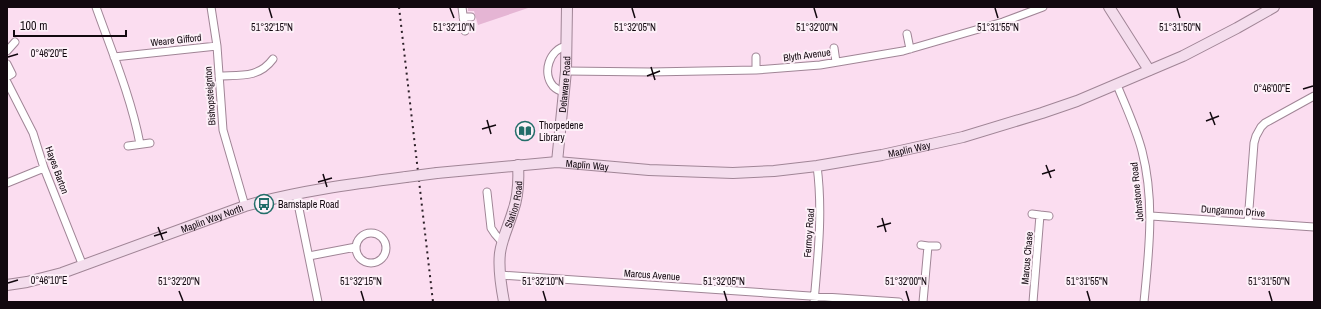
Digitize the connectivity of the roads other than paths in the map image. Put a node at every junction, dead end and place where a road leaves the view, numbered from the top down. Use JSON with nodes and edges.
{"nodes":[{"id":1,"x":96,"y":7,"type":"edge"},
{"id":2,"x":211,"y":7,"type":"edge"},
{"id":3,"x":462,"y":7,"type":"edge"},
{"id":4,"x":567,"y":7,"type":"edge"},
{"id":5,"x":1043,"y":7,"type":"edge"},
{"id":6,"x":1109,"y":7,"type":"edge"},
{"id":7,"x":1274,"y":7,"type":"edge"},
{"id":8,"x":463,"y":17,"type":"junction"},
{"id":9,"x":471,"y":17,"type":"dead end"},
{"id":10,"x":464,"y":31,"type":"dead end"},
{"id":11,"x":907,"y":34,"type":"dead end"},
{"id":12,"x":15,"y":42,"type":"dead end"},
{"id":13,"x":217,"y":46,"type":"junction"},
{"id":14,"x":567,"y":46,"type":"junction"},
{"id":15,"x":834,"y":48,"type":"dead end"},
{"id":16,"x":910,"y":49,"type":"junction"},
{"id":17,"x":7,"y":51,"type":"edge"},
{"id":18,"x":114,"y":57,"type":"junction"},
{"id":19,"x":756,"y":57,"type":"dead end"},
{"id":20,"x":274,"y":59,"type":"dead end"},
{"id":21,"x":836,"y":62,"type":"junction"},
{"id":22,"x":7,"y":64,"type":"edge"},
{"id":23,"x":756,"y":70,"type":"junction"},
{"id":24,"x":1149,"y":70,"type":"junction"},
{"id":25,"x":566,"y":71,"type":"junction"},
{"id":26,"x":219,"y":76,"type":"junction"},
{"id":27,"x":7,"y":77,"type":"edge"},
{"id":28,"x":7,"y":82,"type":"edge"},
{"id":29,"x":1117,"y":85,"type":"junction"},
{"id":30,"x":564,"y":92,"type":"junction"},
{"id":31,"x":1314,"y":96,"type":"edge"},
{"id":32,"x":150,"y":143,"type":"dead end"},
{"id":33,"x":140,"y":144,"type":"junction"},
{"id":34,"x":128,"y":146,"type":"dead end"},
{"id":35,"x":557,"y":162,"type":"junction"},
{"id":36,"x":518,"y":165,"type":"junction"},
{"id":37,"x":817,"y":166,"type":"junction"},
{"id":38,"x":44,"y":168,"type":"junction"},
{"id":39,"x":7,"y":183,"type":"edge"},
{"id":40,"x":487,"y":192,"type":"dead end"},
{"id":41,"x":296,"y":194,"type":"junction"},
{"id":42,"x":246,"y":206,"type":"junction"},
{"id":43,"x":1032,"y":214,"type":"dead end"},
{"id":44,"x":1040,"y":215,"type":"junction"},
{"id":45,"x":1049,"y":216,"type":"dead end"},
{"id":46,"x":1151,"y":216,"type":"junction"},
{"id":47,"x":1248,"y":222,"type":"junction"},
{"id":48,"x":1314,"y":227,"type":"edge"},
{"id":49,"x":502,"y":242,"type":"junction"},
{"id":50,"x":937,"y":246,"type":"dead end"},
{"id":51,"x":356,"y":247,"type":"junction"},
{"id":52,"x":309,"y":256,"type":"junction"},
{"id":53,"x":83,"y":266,"type":"junction"},
{"id":54,"x":500,"y":275,"type":"junction"},
{"id":55,"x":7,"y":285,"type":"edge"},
{"id":56,"x":814,"y":299,"type":"edge"},
{"id":57,"x":318,"y":302,"type":"edge"},
{"id":58,"x":504,"y":302,"type":"edge"},
{"id":59,"x":899,"y":302,"type":"edge"},
{"id":60,"x":923,"y":302,"type":"edge"},
{"id":61,"x":1033,"y":302,"type":"edge"},
{"id":62,"x":1144,"y":302,"type":"edge"}],
"edges":[{"from":1,"to":18,"type":"street"},
{"from":2,"to":13,"type":"street","name":"Bishopsteignton"},
{"from":3,"to":8,"type":"street"},
{"from":4,"to":14,"type":"street","name":"Delaware Road"},
{"from":5,"to":16,"type":"street","name":"Blyth Avenue"},
{"from":6,"to":24,"type":"street"},
{"from":7,"to":24,"type":"street","name":"Maplin Way"},
{"from":8,"to":9,"type":"street"},
{"from":8,"to":10,"type":"street"},
{"from":11,"to":16,"type":"street"},
{"from":12,"to":17,"type":"street"},
{"from":13,"to":18,"type":"street","name":"Weare Gifford"},
{"from":13,"to":26,"type":"street","name":"Bishopsteignton"},
{"from":14,"to":25,"type":"street","name":"Delaware Road"},
{"from":14,"to":30,"type":"street"},
{"from":15,"to":21,"type":"street"},
{"from":16,"to":21,"type":"street","name":"Blyth Avenue"},
{"from":18,"to":33,"type":"street"},
{"from":19,"to":23,"type":"street"},
{"from":20,"to":26,"type":"street"},
{"from":21,"to":23,"type":"street","name":"Blyth Avenue"},
{"from":22,"to":27,"type":"street"},
{"from":23,"to":25,"type":"street","name":"Blyth Avenue"},
{"from":24,"to":29,"type":"street","name":"Maplin Way"},
{"from":25,"to":30,"type":"street","name":"Delaware Road"},
{"from":26,"to":42,"type":"street","name":"Bishopsteignton"},
{"from":28,"to":38,"type":"street","name":"Hayes Barton"},
{"from":29,"to":37,"type":"street","name":"Maplin Way"},
{"from":29,"to":46,"type":"street","name":"Johnstone Road"},
{"from":30,"to":35,"type":"street","name":"Delaware Road"},
{"from":31,"to":47,"type":"street"},
{"from":32,"to":33,"type":"street"},
{"from":33,"to":34,"type":"street"},
{"from":35,"to":36,"type":"street","name":"Maplin Way"},
{"from":35,"to":37,"type":"street","name":"Maplin Way"},
{"from":36,"to":41,"type":"street","name":"Maplin Way North","bridge":true},
{"from":36,"to":49,"type":"street","name":"Station Road"},
{"from":37,"to":56,"type":"street","name":"Fermoy Road"},
{"from":38,"to":39,"type":"street"},
{"from":38,"to":53,"type":"street","name":"Hayes Barton"},
{"from":40,"to":49,"type":"street","name":"Station Road"},
{"from":41,"to":42,"type":"street","name":"Maplin Way North"},
{"from":41,"to":52,"type":"street"},
{"from":42,"to":53,"type":"street","name":"Maplin Way North"},
{"from":43,"to":44,"type":"street"},
{"from":44,"to":45,"type":"street"},
{"from":44,"to":61,"type":"street","name":"Marcus Chase"},
{"from":46,"to":47,"type":"street","name":"Dungannon Drive"},
{"from":46,"to":62,"type":"street","name":"Johnstone Road"},
{"from":47,"to":48,"type":"street","name":"Dungannon Drive"},
{"from":49,"to":54,"type":"street","name":"Station Road"},
{"from":50,"to":60,"type":"street"},
{"from":51,"to":51,"type":"street"},
{"from":51,"to":52,"type":"street"},
{"from":52,"to":57,"type":"street"},
{"from":53,"to":55,"type":"street","name":"Maplin Way North"},
{"from":54,"to":56,"type":"street","name":"Marcus Avenue"},
{"from":54,"to":58,"type":"street","name":"Station Road"},
{"from":56,"to":59,"type":"street","name":"Marcus Avenue"}]}
